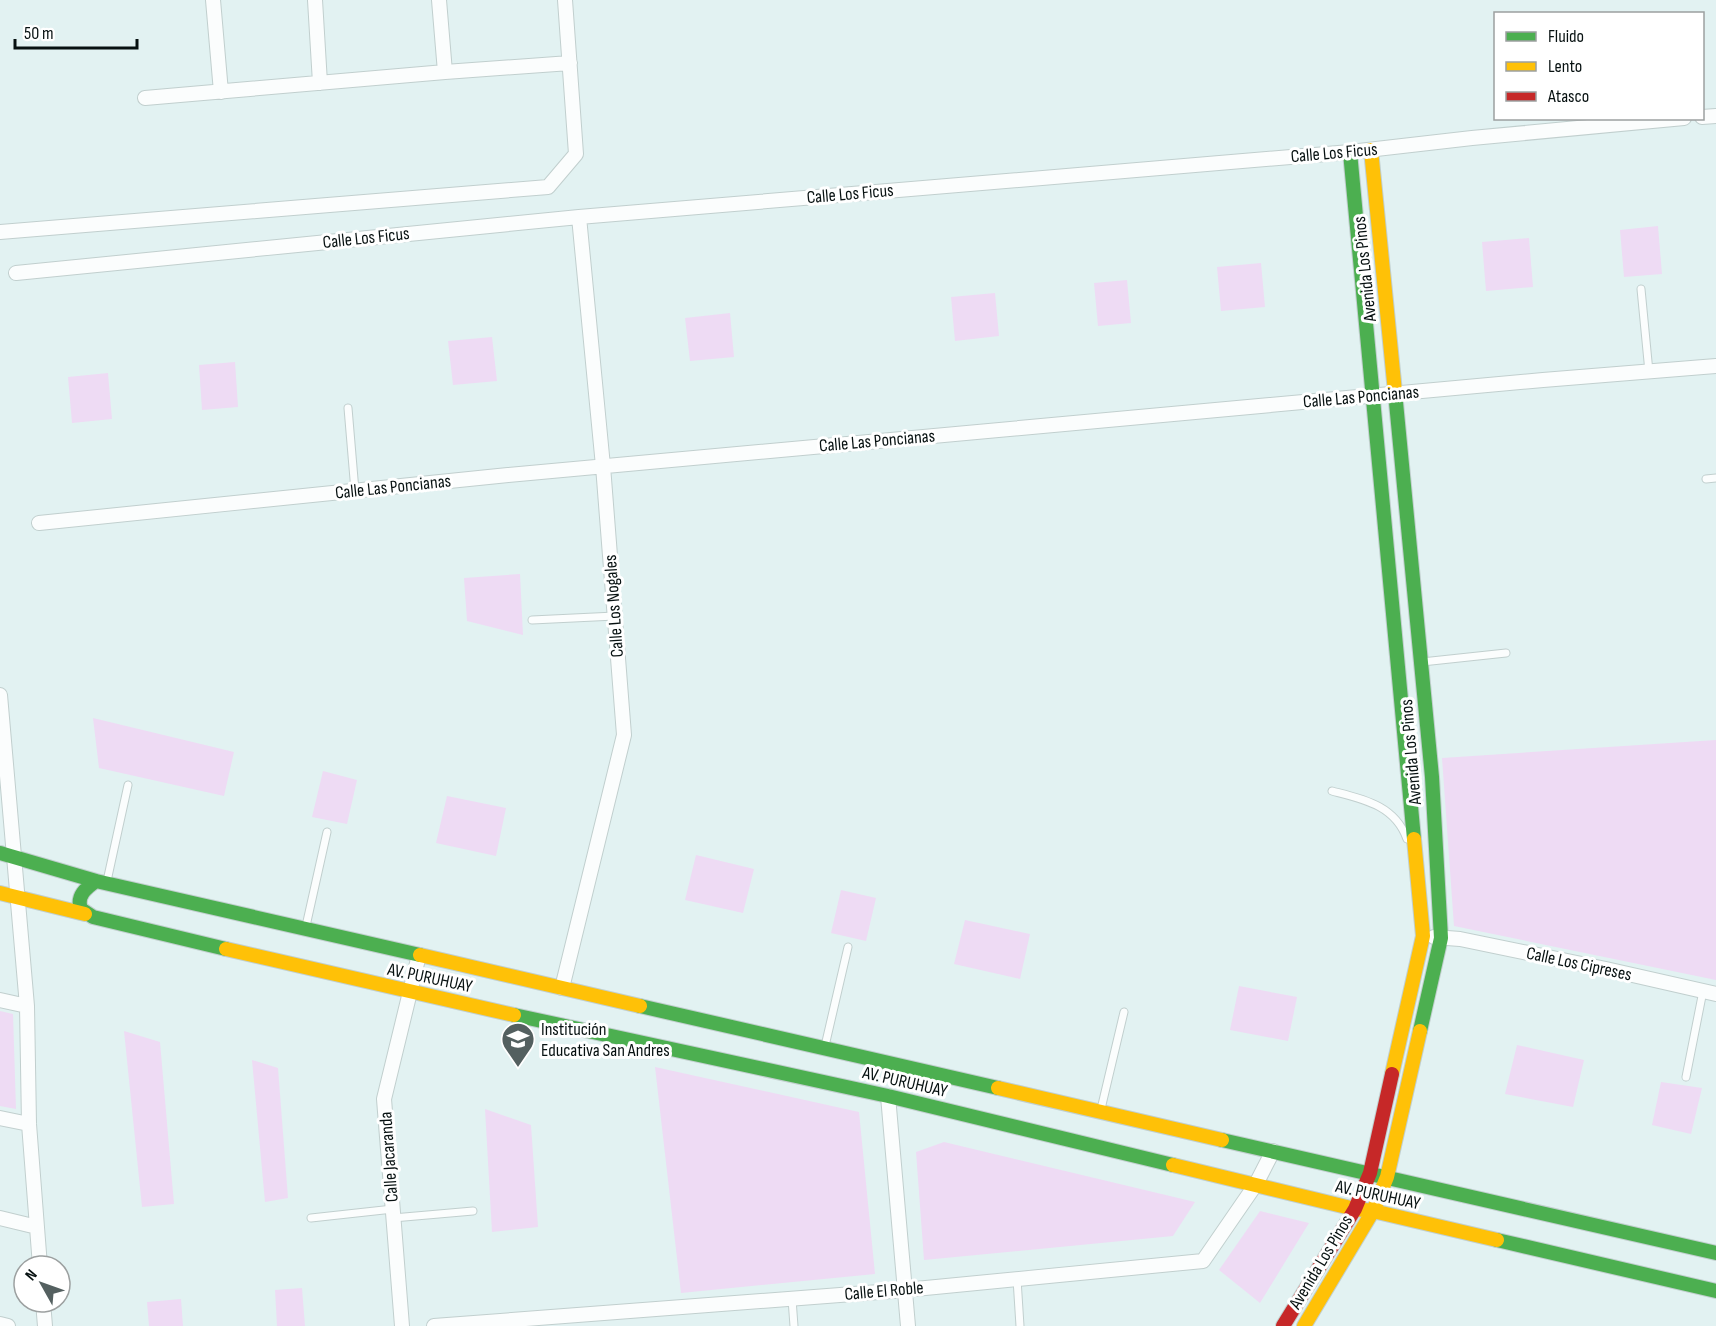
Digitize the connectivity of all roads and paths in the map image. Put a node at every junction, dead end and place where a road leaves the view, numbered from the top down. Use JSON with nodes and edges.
{"nodes":[{"id":1,"x":213,"y":0,"type":"edge"},
{"id":2,"x":315,"y":0,"type":"edge"},
{"id":3,"x":439,"y":0,"type":"edge"},
{"id":4,"x":565,"y":0,"type":"edge"},
{"id":5,"x":570,"y":63,"type":"junction"},
{"id":6,"x":445,"y":72,"type":"junction"},
{"id":7,"x":320,"y":83,"type":"junction"},
{"id":8,"x":221,"y":92,"type":"junction"},
{"id":9,"x":145,"y":98,"type":"dead end"},
{"id":10,"x":1663,"y":120,"type":"edge"},
{"id":11,"x":1371,"y":150,"type":"junction"},
{"id":12,"x":1350,"y":152,"type":"junction"},
{"id":13,"x":579,"y":217,"type":"junction"},
{"id":14,"x":0,"y":232,"type":"edge"},
{"id":15,"x":15,"y":273,"type":"dead end"},
{"id":16,"x":1641,"y":289,"type":"dead end"},
{"id":17,"x":1716,"y":366,"type":"edge"},
{"id":18,"x":1648,"y":372,"type":"junction"},
{"id":19,"x":1395,"y":393,"type":"junction"},
{"id":20,"x":1373,"y":395,"type":"junction"},
{"id":21,"x":348,"y":408,"type":"dead end"},
{"id":22,"x":603,"y":466,"type":"junction"},
{"id":23,"x":1716,"y":478,"type":"edge"},
{"id":24,"x":1706,"y":479,"type":"dead end"},
{"id":25,"x":355,"y":490,"type":"junction"},
{"id":26,"x":39,"y":523,"type":"dead end"},
{"id":27,"x":615,"y":616,"type":"junction"},
{"id":28,"x":532,"y":620,"type":"dead end"},
{"id":29,"x":1506,"y":653,"type":"dead end"},
{"id":30,"x":1421,"y":662,"type":"junction"},
{"id":31,"x":0,"y":695,"type":"edge"},
{"id":32,"x":2,"y":733,"type":"edge"},
{"id":33,"x":128,"y":785,"type":"dead end"},
{"id":34,"x":1332,"y":790,"type":"dead end"},
{"id":35,"x":327,"y":832,"type":"dead end"},
{"id":36,"x":0,"y":853,"type":"edge"},
{"id":37,"x":14,"y":856,"type":"junction"},
{"id":38,"x":1418,"y":873,"type":"junction"},
{"id":39,"x":101,"y":882,"type":"junction"},
{"id":40,"x":0,"y":893,"type":"edge"},
{"id":41,"x":18,"y":897,"type":"junction"},
{"id":42,"x":85,"y":914,"type":"junction"},
{"id":43,"x":305,"y":929,"type":"junction"},
{"id":44,"x":1424,"y":936,"type":"junction"},
{"id":45,"x":1441,"y":938,"type":"junction"},
{"id":46,"x":848,"y":947,"type":"dead end"},
{"id":47,"x":419,"y":955,"type":"junction"},
{"id":48,"x":562,"y":988,"type":"junction"},
{"id":49,"x":411,"y":993,"type":"junction"},
{"id":50,"x":1710,"y":993,"type":"edge"},
{"id":51,"x":0,"y":1000,"type":"edge"},
{"id":52,"x":27,"y":1006,"type":"junction"},
{"id":53,"x":1124,"y":1012,"type":"dead end"},
{"id":54,"x":825,"y":1048,"type":"junction"},
{"id":55,"x":1686,"y":1077,"type":"dead end"},
{"id":56,"x":888,"y":1096,"type":"junction"},
{"id":57,"x":1101,"y":1112,"type":"junction"},
{"id":58,"x":0,"y":1118,"type":"edge"},
{"id":59,"x":29,"y":1124,"type":"junction"},
{"id":60,"x":1273,"y":1151,"type":"junction"},
{"id":61,"x":1370,"y":1173,"type":"junction"},
{"id":62,"x":1387,"y":1177,"type":"junction"},
{"id":63,"x":1256,"y":1184,"type":"junction"},
{"id":64,"x":1355,"y":1209,"type":"junction"},
{"id":65,"x":473,"y":1211,"type":"dead end"},
{"id":66,"x":1373,"y":1211,"type":"junction"},
{"id":67,"x":393,"y":1213,"type":"junction"},
{"id":68,"x":0,"y":1218,"type":"edge"},
{"id":69,"x":311,"y":1218,"type":"dead end"},
{"id":70,"x":37,"y":1227,"type":"junction"},
{"id":71,"x":1716,"y":1253,"type":"edge"},
{"id":72,"x":39,"y":1254,"type":"edge"},
{"id":73,"x":1017,"y":1279,"type":"junction"},
{"id":74,"x":905,"y":1290,"type":"junction"},
{"id":75,"x":1716,"y":1291,"type":"edge"},
{"id":76,"x":792,"y":1299,"type":"junction"},
{"id":77,"x":0,"y":1324,"type":"edge"},
{"id":78,"x":8,"y":1326,"type":"edge"},
{"id":79,"x":402,"y":1326,"type":"edge"},
{"id":80,"x":434,"y":1326,"type":"edge"},
{"id":81,"x":794,"y":1326,"type":"edge"},
{"id":82,"x":908,"y":1326,"type":"edge"},
{"id":83,"x":1020,"y":1326,"type":"edge"},
{"id":84,"x":1283,"y":1326,"type":"edge"},
{"id":85,"x":1304,"y":1326,"type":"edge"}],
"edges":[{"from":1,"to":8,"type":"street"},
{"from":2,"to":7,"type":"street"},
{"from":3,"to":6,"type":"street"},
{"from":4,"to":5,"type":"street"},
{"from":5,"to":6,"type":"street"},
{"from":5,"to":14,"type":"street"},
{"from":6,"to":7,"type":"street"},
{"from":7,"to":8,"type":"street"},
{"from":8,"to":9,"type":"street"},
{"from":10,"to":11,"type":"street","name":"Calle Los Ficus"},
{"from":11,"to":12,"type":"street","name":"Calle Los Ficus"},
{"from":11,"to":19,"type":"main road","name":"Avenida Los Pinos"},
{"from":12,"to":13,"type":"street","name":"Calle Los Ficus"},
{"from":12,"to":20,"type":"main road","name":"Avenida Los Pinos"},
{"from":13,"to":15,"type":"street","name":"Calle Los Ficus"},
{"from":13,"to":22,"type":"street","name":"Calle Los Nogales"},
{"from":16,"to":18,"type":"lane"},
{"from":17,"to":18,"type":"street","name":"Calle Las Poncianas"},
{"from":18,"to":19,"type":"street","name":"Calle Las Poncianas"},
{"from":19,"to":20,"type":"street","name":"Calle Las Poncianas"},
{"from":19,"to":30,"type":"main road","name":"Avenida Los Pinos"},
{"from":20,"to":22,"type":"street","name":"Calle Las Poncianas"},
{"from":20,"to":38,"type":"main road","name":"Avenida Los Pinos"},
{"from":21,"to":25,"type":"lane"},
{"from":22,"to":25,"type":"street","name":"Calle Las Poncianas"},
{"from":22,"to":27,"type":"street","name":"Calle Los Nogales"},
{"from":23,"to":24,"type":"lane"},
{"from":25,"to":26,"type":"street","name":"Calle Las Poncianas"},
{"from":27,"to":28,"type":"lane"},
{"from":27,"to":48,"type":"street","name":"Calle Los Nogales"},
{"from":29,"to":30,"type":"lane"},
{"from":30,"to":45,"type":"main road","name":"Avenida Los Pinos"},
{"from":31,"to":32,"type":"street"},
{"from":32,"to":37,"type":"street"},
{"from":33,"to":39,"type":"lane"},
{"from":34,"to":38,"type":"lane"},
{"from":35,"to":43,"type":"lane"},
{"from":36,"to":37,"type":"main road","name":"AV. PURUHUAY"},
{"from":37,"to":39,"type":"main road","name":"AV. PURUHUAY"},
{"from":37,"to":41,"type":"street"},
{"from":38,"to":44,"type":"main road","name":"Avenida Los Pinos"},
{"from":39,"to":42,"type":"main road"},
{"from":39,"to":43,"type":"main road","name":"AV. PURUHUAY"},
{"from":40,"to":41,"type":"main road","name":"AV. PURUHUAY"},
{"from":41,"to":42,"type":"main road","name":"AV. PURUHUAY"},
{"from":41,"to":52,"type":"street"},
{"from":42,"to":49,"type":"main road","name":"AV. PURUHUAY"},
{"from":43,"to":47,"type":"main road","name":"AV. PURUHUAY"},
{"from":44,"to":45,"type":"street","name":"Calle Los Cipreses"},
{"from":44,"to":61,"type":"main road","name":"Avenida Los Pinos"},
{"from":45,"to":50,"type":"street","name":"Calle Los Cipreses"},
{"from":45,"to":62,"type":"main road","name":"Avenida Los Pinos"},
{"from":46,"to":54,"type":"lane"},
{"from":47,"to":48,"type":"main road","name":"AV. PURUHUAY"},
{"from":47,"to":49,"type":"street","name":"Calle Jacaranda"},
{"from":48,"to":54,"type":"main road","name":"AV. PURUHUAY"},
{"from":49,"to":56,"type":"main road","name":"AV. PURUHUAY"},
{"from":49,"to":67,"type":"street","name":"Calle Jacaranda"},
{"from":50,"to":55,"type":"lane"},
{"from":51,"to":52,"type":"street"},
{"from":52,"to":59,"type":"street"},
{"from":53,"to":57,"type":"lane"},
{"from":54,"to":57,"type":"main road","name":"AV. PURUHUAY"},
{"from":56,"to":63,"type":"main road","name":"AV. PURUHUAY"},
{"from":56,"to":74,"type":"street"},
{"from":57,"to":60,"type":"main road","name":"AV. PURUHUAY"},
{"from":58,"to":59,"type":"street"},
{"from":59,"to":70,"type":"street"},
{"from":60,"to":61,"type":"main road","name":"AV. PURUHUAY"},
{"from":60,"to":63,"type":"street","name":"Calle El Roble"},
{"from":61,"to":62,"type":"main road","name":"AV. PURUHUAY"},
{"from":61,"to":64,"type":"main road","name":"Avenida Los Pinos"},
{"from":62,"to":66,"type":"main road","name":"Avenida Los Pinos"},
{"from":62,"to":71,"type":"main road","name":"AV. PURUHUAY"},
{"from":63,"to":64,"type":"main road","name":"AV. PURUHUAY"},
{"from":63,"to":73,"type":"street","name":"Calle El Roble"},
{"from":64,"to":66,"type":"main road","name":"AV. PURUHUAY"},
{"from":64,"to":84,"type":"main road","name":"Avenida Los Pinos"},
{"from":65,"to":67,"type":"lane"},
{"from":66,"to":75,"type":"main road","name":"AV. PURUHUAY"},
{"from":66,"to":85,"type":"main road","name":"Avenida Los Pinos"},
{"from":67,"to":69,"type":"lane"},
{"from":67,"to":79,"type":"street","name":"Calle Jacaranda"},
{"from":68,"to":70,"type":"street"},
{"from":70,"to":72,"type":"street"},
{"from":73,"to":74,"type":"street","name":"Calle El Roble"},
{"from":73,"to":83,"type":"lane"},
{"from":74,"to":76,"type":"street","name":"Calle El Roble"},
{"from":74,"to":82,"type":"street"},
{"from":76,"to":80,"type":"street","name":"Calle El Roble"},
{"from":76,"to":81,"type":"lane"},
{"from":77,"to":78,"type":"street"}]}
